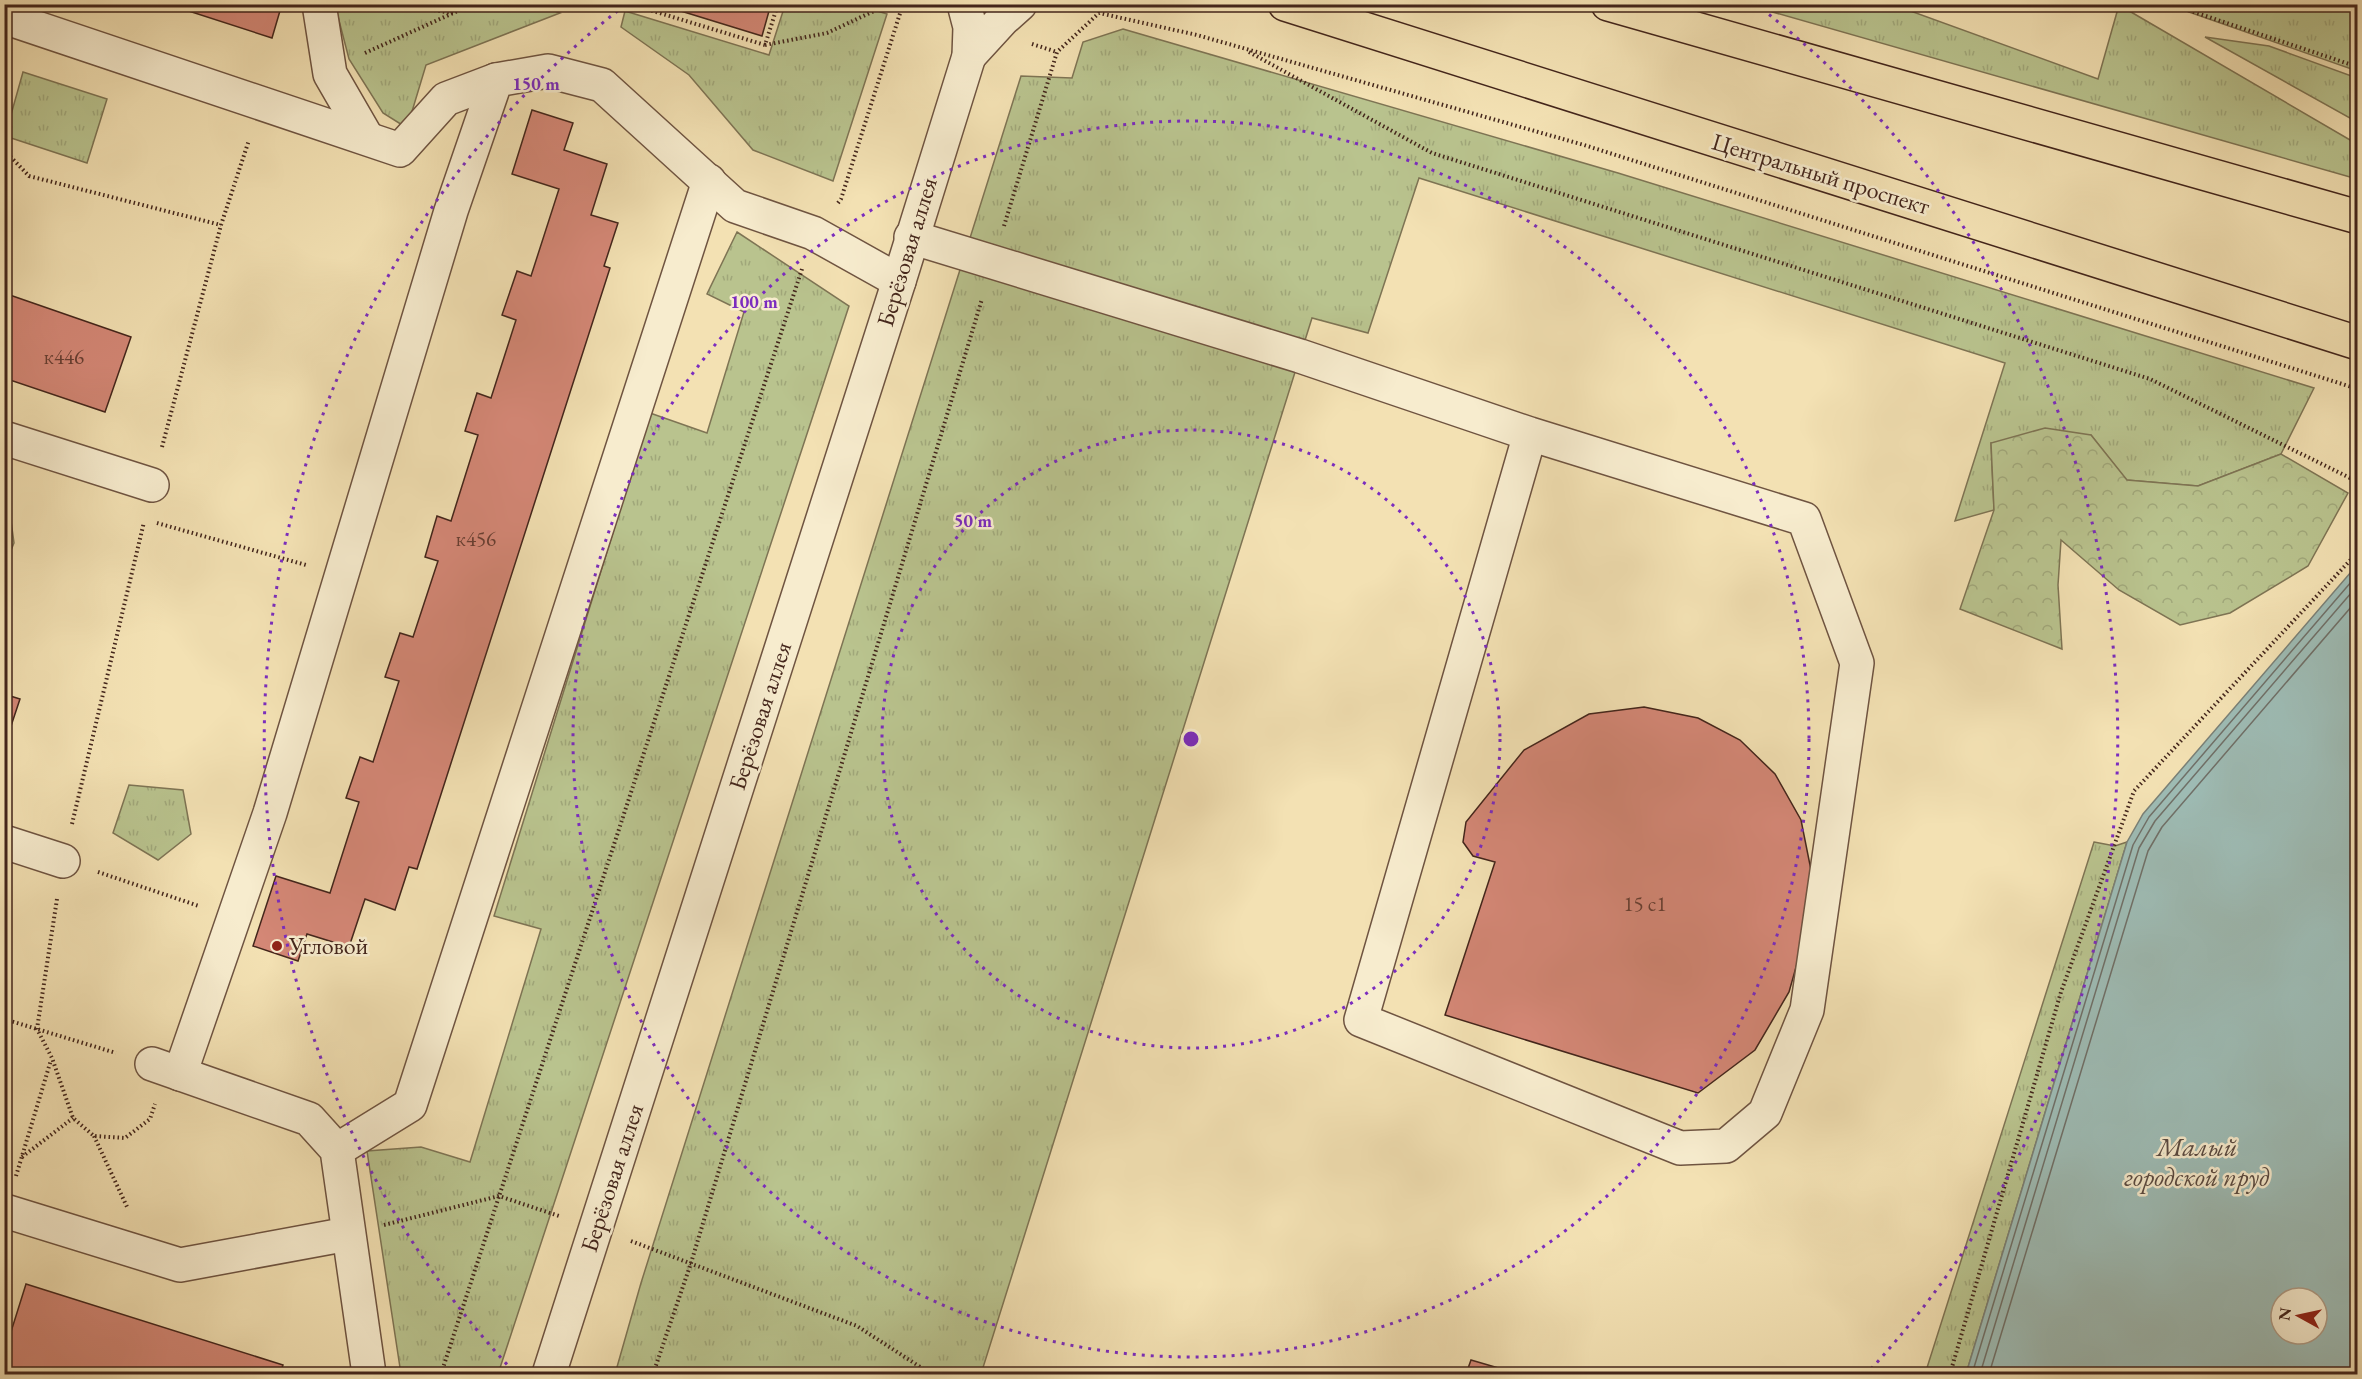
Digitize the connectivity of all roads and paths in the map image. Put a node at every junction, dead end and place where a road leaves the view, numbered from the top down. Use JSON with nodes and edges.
{"nodes":[{"id":1,"x":319,"y":4,"type":"edge"},
{"id":2,"x":394,"y":4,"type":"edge"},
{"id":3,"x":630,"y":4,"type":"edge"},
{"id":4,"x":778,"y":4,"type":"edge"},
{"id":5,"x":889,"y":4,"type":"edge"},
{"id":6,"x":903,"y":4,"type":"edge"},
{"id":7,"x":964,"y":4,"type":"edge"},
{"id":8,"x":1020,"y":4,"type":"edge"},
{"id":9,"x":1285,"y":4,"type":"edge"},
{"id":10,"x":1608,"y":4,"type":"edge"},
{"id":11,"x":2176,"y":6,"type":"edge"},
{"id":12,"x":453,"y":13,"type":"dead end"},
{"id":13,"x":4,"y":17,"type":"edge"},
{"id":14,"x":765,"y":45,"type":"junction"},
{"id":15,"x":1244,"y":49,"type":"junction"},
{"id":16,"x":969,"y":56,"type":"junction"},
{"id":17,"x":2358,"y":67,"type":"edge"},
{"id":18,"x":496,"y":80,"type":"junction"},
{"id":19,"x":260,"y":104,"type":"junction"},
{"id":20,"x":367,"y":138,"type":"junction"},
{"id":21,"x":4,"y":150,"type":"edge"},
{"id":22,"x":709,"y":181,"type":"junction"},
{"id":23,"x":2358,"y":217,"type":"edge"},
{"id":24,"x":221,"y":225,"type":"junction"},
{"id":25,"x":813,"y":233,"type":"junction"},
{"id":26,"x":911,"y":237,"type":"junction"},
{"id":27,"x":993,"y":263,"type":"junction"},
{"id":28,"x":899,"y":281,"type":"junction"},
{"id":29,"x":2358,"y":343,"type":"edge"},
{"id":30,"x":2358,"y":389,"type":"edge"},
{"id":31,"x":1530,"y":434,"type":"junction"},
{"id":32,"x":4,"y":438,"type":"edge"},
{"id":33,"x":2358,"y":478,"type":"edge"},
{"id":34,"x":152,"y":486,"type":"junction"},
{"id":35,"x":145,"y":519,"type":"junction"},
{"id":36,"x":2358,"y":552,"type":"edge"},
{"id":37,"x":342,"y":575,"type":"junction"},
{"id":38,"x":4,"y":842,"type":"edge"},
{"id":39,"x":63,"y":861,"type":"junction"},
{"id":40,"x":233,"y":918,"type":"junction"},
{"id":41,"x":4,"y":1019,"type":"edge"},
{"id":42,"x":37,"y":1029,"type":"junction"},
{"id":43,"x":52,"y":1058,"type":"junction"},
{"id":44,"x":166,"y":1069,"type":"junction"},
{"id":45,"x":73,"y":1118,"type":"junction"},
{"id":46,"x":94,"y":1136,"type":"junction"},
{"id":47,"x":337,"y":1150,"type":"junction"},
{"id":48,"x":22,"y":1157,"type":"junction"},
{"id":49,"x":499,"y":1196,"type":"junction"},
{"id":50,"x":5,"y":1212,"type":"edge"},
{"id":51,"x":596,"y":1228,"type":"junction"},
{"id":52,"x":348,"y":1234,"type":"junction"},
{"id":53,"x":148,"y":1255,"type":"junction"},
{"id":54,"x":691,"y":1263,"type":"junction"},
{"id":55,"x":369,"y":1374,"type":"edge"},
{"id":56,"x":441,"y":1374,"type":"edge"},
{"id":57,"x":549,"y":1374,"type":"edge"},
{"id":58,"x":653,"y":1374,"type":"edge"},
{"id":59,"x":931,"y":1374,"type":"edge"},
{"id":60,"x":1950,"y":1374,"type":"edge"}],
"edges":[{"from":1,"to":20,"type":"street"},
{"from":2,"to":12,"type":"path"},
{"from":3,"to":14,"type":"path"},
{"from":4,"to":14,"type":"path"},
{"from":5,"to":14,"type":"path"},
{"from":6,"to":25,"type":"path"},
{"from":7,"to":16,"type":"street"},
{"from":8,"to":16,"type":"street"},
{"from":9,"to":29,"type":"main road","name":"Центральный проспект"},
{"from":10,"to":23,"type":"main road"},
{"from":11,"to":17,"type":"path"},
{"from":13,"to":19,"type":"street"},
{"from":15,"to":27,"type":"path"},
{"from":15,"to":30,"type":"path"},
{"from":15,"to":33,"type":"path"},
{"from":16,"to":26,"type":"street","name":"Берёзовая аллея"},
{"from":18,"to":20,"type":"street"},
{"from":18,"to":22,"type":"street"},
{"from":18,"to":37,"type":"street"},
{"from":19,"to":20,"type":"street"},
{"from":19,"to":24,"type":"path"},
{"from":21,"to":24,"type":"path"},
{"from":22,"to":25,"type":"street"},
{"from":22,"to":47,"type":"street"},
{"from":24,"to":34,"type":"path"},
{"from":25,"to":28,"type":"street"},
{"from":25,"to":49,"type":"path"},
{"from":26,"to":27,"type":"street"},
{"from":26,"to":28,"type":"street","name":"Берёзовая аллея"},
{"from":27,"to":31,"type":"street"},
{"from":27,"to":54,"type":"path"},
{"from":28,"to":51,"type":"street","name":"Берёзовая аллея"},
{"from":31,"to":31,"type":"street"},
{"from":32,"to":34,"type":"street"},
{"from":34,"to":35,"type":"path"},
{"from":35,"to":37,"type":"path"},
{"from":35,"to":39,"type":"path"},
{"from":36,"to":60,"type":"path"},
{"from":37,"to":40,"type":"street"},
{"from":38,"to":39,"type":"street"},
{"from":39,"to":40,"type":"path"},
{"from":39,"to":42,"type":"path"},
{"from":40,"to":44,"type":"street"},
{"from":41,"to":42,"type":"path"},
{"from":42,"to":43,"type":"path"},
{"from":42,"to":44,"type":"path"},
{"from":43,"to":45,"type":"path"},
{"from":43,"to":48,"type":"path"},
{"from":44,"to":46,"type":"path"},
{"from":44,"to":47,"type":"street"},
{"from":45,"to":46,"type":"path"},
{"from":45,"to":48,"type":"path"},
{"from":46,"to":53,"type":"path"},
{"from":47,"to":52,"type":"street"},
{"from":48,"to":50,"type":"path"},
{"from":49,"to":51,"type":"path"},
{"from":49,"to":52,"type":"path"},
{"from":49,"to":56,"type":"path"},
{"from":50,"to":53,"type":"street"},
{"from":51,"to":54,"type":"path"},
{"from":51,"to":57,"type":"street","name":"Берёзовая аллея"},
{"from":52,"to":53,"type":"street"},
{"from":52,"to":55,"type":"street"},
{"from":54,"to":58,"type":"path"},
{"from":54,"to":59,"type":"path"}]}
